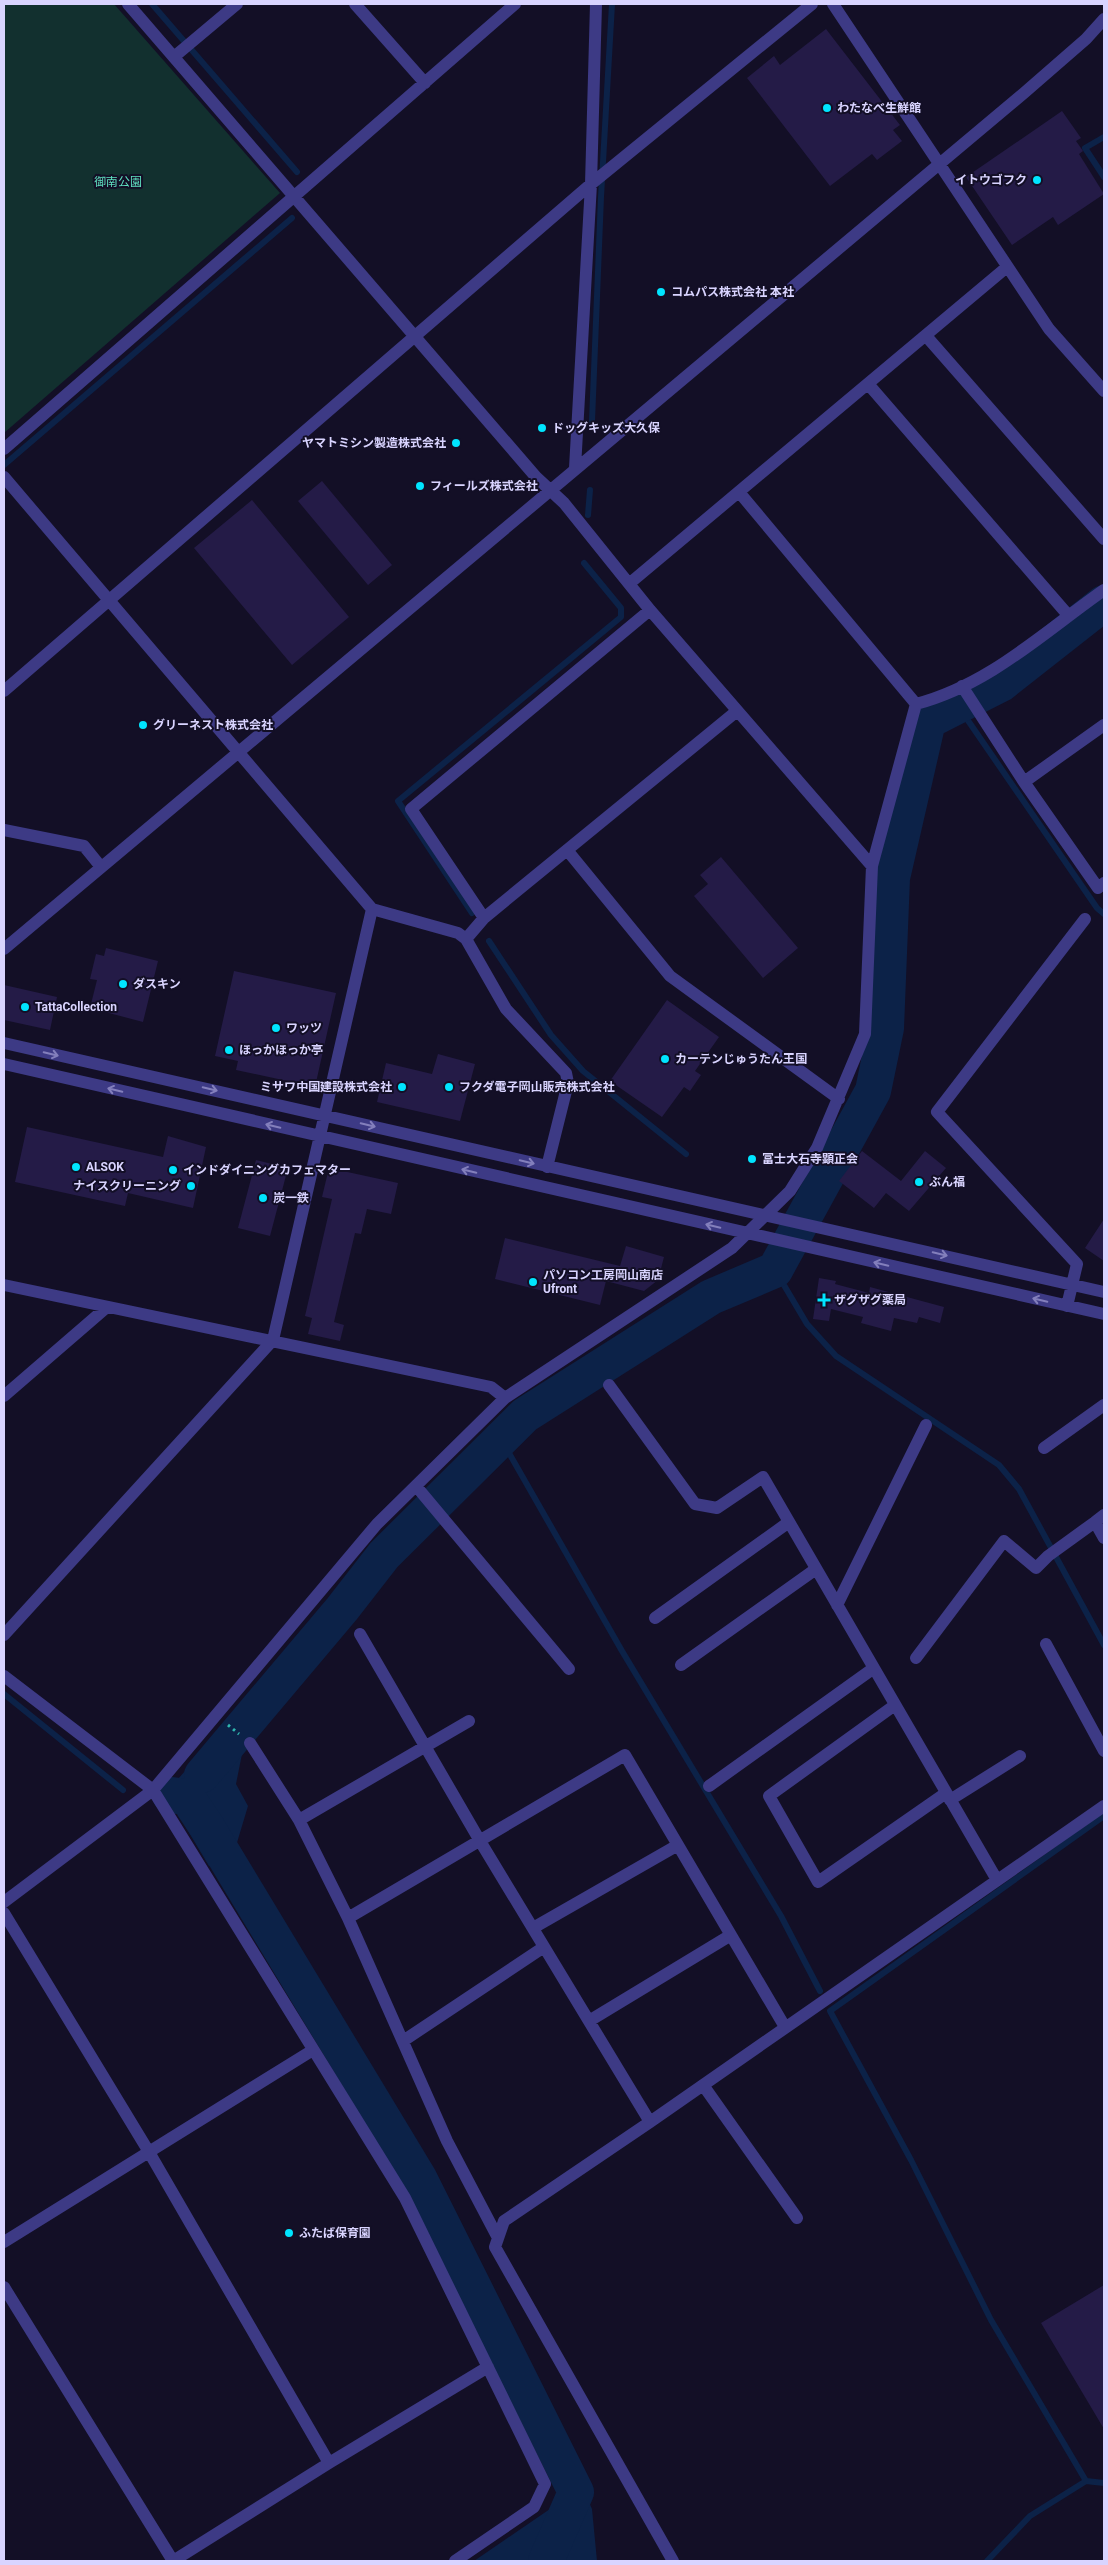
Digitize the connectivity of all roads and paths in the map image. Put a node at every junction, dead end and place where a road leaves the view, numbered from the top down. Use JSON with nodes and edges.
{"nodes":[{"id":1,"x":128,"y":4,"type":"edge"},
{"id":2,"x":237,"y":4,"type":"edge"},
{"id":3,"x":355,"y":4,"type":"edge"},
{"id":4,"x":515,"y":4,"type":"edge"},
{"id":5,"x":596,"y":4,"type":"edge"},
{"id":6,"x":812,"y":4,"type":"edge"},
{"id":7,"x":833,"y":4,"type":"edge"},
{"id":8,"x":1104,"y":19,"type":"edge"},
{"id":9,"x":179,"y":53,"type":"junction"},
{"id":10,"x":425,"y":83,"type":"junction"},
{"id":11,"x":939,"y":165,"type":"junction"},
{"id":12,"x":594,"y":182,"type":"junction"},
{"id":13,"x":294,"y":197,"type":"junction"},
{"id":14,"x":1007,"y":267,"type":"junction"},
{"id":15,"x":415,"y":337,"type":"junction"},
{"id":16,"x":927,"y":337,"type":"junction"},
{"id":17,"x":869,"y":385,"type":"junction"},
{"id":18,"x":1104,"y":391,"type":"edge"},
{"id":19,"x":4,"y":449,"type":"edge"},
{"id":20,"x":575,"y":468,"type":"junction"},
{"id":21,"x":4,"y":478,"type":"edge"},
{"id":22,"x":551,"y":490,"type":"junction"},
{"id":23,"x":739,"y":492,"type":"junction"},
{"id":24,"x":1104,"y":539,"type":"edge"},
{"id":25,"x":630,"y":583,"type":"junction"},
{"id":26,"x":1104,"y":590,"type":"edge"},
{"id":27,"x":110,"y":601,"type":"junction"},
{"id":28,"x":650,"y":610,"type":"junction"},
{"id":29,"x":1068,"y":615,"type":"junction"},
{"id":30,"x":964,"y":689,"type":"junction"},
{"id":31,"x":4,"y":691,"type":"edge"},
{"id":32,"x":916,"y":704,"type":"junction"},
{"id":33,"x":737,"y":711,"type":"junction"},
{"id":34,"x":1104,"y":725,"type":"edge"},
{"id":35,"x":238,"y":752,"type":"junction"},
{"id":36,"x":1024,"y":782,"type":"junction"},
{"id":37,"x":4,"y":830,"type":"edge"},
{"id":38,"x":567,"y":850,"type":"junction"},
{"id":39,"x":872,"y":866,"type":"junction"},
{"id":40,"x":101,"y":867,"type":"junction"},
{"id":41,"x":1104,"y":883,"type":"edge"},
{"id":42,"x":372,"y":909,"type":"junction"},
{"id":43,"x":484,"y":918,"type":"junction"},
{"id":44,"x":1085,"y":920,"type":"dead end"},
{"id":45,"x":466,"y":939,"type":"junction"},
{"id":46,"x":4,"y":949,"type":"edge"},
{"id":47,"x":4,"y":1043,"type":"edge"},
{"id":48,"x":4,"y":1064,"type":"edge"},
{"id":49,"x":839,"y":1099,"type":"junction"},
{"id":50,"x":326,"y":1115,"type":"junction"},
{"id":51,"x":321,"y":1137,"type":"junction"},
{"id":52,"x":547,"y":1167,"type":"junction"},
{"id":53,"x":765,"y":1215,"type":"junction"},
{"id":54,"x":746,"y":1234,"type":"junction"},
{"id":55,"x":4,"y":1285,"type":"edge"},
{"id":56,"x":1073,"y":1285,"type":"junction"},
{"id":57,"x":1102,"y":1288,"type":"edge"},
{"id":58,"x":1068,"y":1306,"type":"junction"},
{"id":59,"x":107,"y":1307,"type":"junction"},
{"id":60,"x":1104,"y":1314,"type":"edge"},
{"id":61,"x":273,"y":1340,"type":"junction"},
{"id":62,"x":609,"y":1385,"type":"dead end"},
{"id":63,"x":4,"y":1396,"type":"edge"},
{"id":64,"x":505,"y":1398,"type":"junction"},
{"id":65,"x":1104,"y":1405,"type":"edge"},
{"id":66,"x":926,"y":1424,"type":"dead end"},
{"id":67,"x":1044,"y":1448,"type":"dead end"},
{"id":68,"x":420,"y":1490,"type":"junction"},
{"id":69,"x":1099,"y":1519,"type":"edge"},
{"id":70,"x":789,"y":1522,"type":"junction"},
{"id":71,"x":1104,"y":1538,"type":"edge"},
{"id":72,"x":816,"y":1569,"type":"junction"},
{"id":73,"x":837,"y":1605,"type":"junction"},
{"id":74,"x":654,"y":1618,"type":"dead end"},
{"id":75,"x":360,"y":1634,"type":"dead end"},
{"id":76,"x":4,"y":1635,"type":"edge"},
{"id":77,"x":1046,"y":1644,"type":"dead end"},
{"id":78,"x":916,"y":1658,"type":"dead end"},
{"id":79,"x":681,"y":1665,"type":"dead end"},
{"id":80,"x":874,"y":1668,"type":"junction"},
{"id":81,"x":569,"y":1669,"type":"dead end"},
{"id":82,"x":4,"y":1676,"type":"edge"},
{"id":83,"x":895,"y":1706,"type":"junction"},
{"id":84,"x":469,"y":1721,"type":"dead end"},
{"id":85,"x":250,"y":1743,"type":"dead end"},
{"id":86,"x":425,"y":1746,"type":"junction"},
{"id":87,"x":1104,"y":1751,"type":"edge"},
{"id":88,"x":1020,"y":1756,"type":"dead end"},
{"id":89,"x":709,"y":1786,"type":"dead end"},
{"id":90,"x":153,"y":1790,"type":"junction"},
{"id":91,"x":948,"y":1797,"type":"junction"},
{"id":92,"x":1104,"y":1806,"type":"edge"},
{"id":93,"x":299,"y":1820,"type":"junction"},
{"id":94,"x":480,"y":1841,"type":"junction"},
{"id":95,"x":678,"y":1845,"type":"junction"},
{"id":96,"x":997,"y":1880,"type":"junction"},
{"id":97,"x":4,"y":1902,"type":"edge"},
{"id":98,"x":4,"y":1913,"type":"edge"},
{"id":99,"x":348,"y":1918,"type":"junction"},
{"id":100,"x":533,"y":1928,"type":"junction"},
{"id":101,"x":731,"y":1935,"type":"junction"},
{"id":102,"x":544,"y":1947,"type":"junction"},
{"id":103,"x":589,"y":2021,"type":"junction"},
{"id":104,"x":785,"y":2027,"type":"junction"},
{"id":105,"x":403,"y":2041,"type":"junction"},
{"id":106,"x":313,"y":2050,"type":"junction"},
{"id":107,"x":703,"y":2085,"type":"junction"},
{"id":108,"x":650,"y":2122,"type":"junction"},
{"id":109,"x":149,"y":2152,"type":"junction"},
{"id":110,"x":797,"y":2218,"type":"dead end"},
{"id":111,"x":498,"y":2238,"type":"junction"},
{"id":112,"x":4,"y":2242,"type":"edge"},
{"id":113,"x":4,"y":2287,"type":"edge"},
{"id":114,"x":488,"y":2367,"type":"junction"},
{"id":115,"x":329,"y":2463,"type":"junction"},
{"id":116,"x":173,"y":2561,"type":"edge"},
{"id":117,"x":455,"y":2561,"type":"edge"},
{"id":118,"x":673,"y":2561,"type":"edge"}],
"edges":[{"from":1,"to":9,"type":"street"},
{"from":2,"to":9,"type":"street"},
{"from":3,"to":10,"type":"street"},
{"from":4,"to":10,"type":"street"},
{"from":5,"to":12,"type":"street"},
{"from":6,"to":12,"type":"street"},
{"from":7,"to":11,"type":"street"},
{"from":8,"to":11,"type":"street"},
{"from":9,"to":13,"type":"street"},
{"from":10,"to":13,"type":"street"},
{"from":11,"to":14,"type":"street"},
{"from":11,"to":20,"type":"street"},
{"from":12,"to":15,"type":"street"},
{"from":12,"to":20,"type":"street"},
{"from":13,"to":15,"type":"street"},
{"from":13,"to":19,"type":"street"},
{"from":14,"to":16,"type":"street"},
{"from":14,"to":18,"type":"street"},
{"from":15,"to":22,"type":"street"},
{"from":15,"to":27,"type":"street"},
{"from":16,"to":17,"type":"street"},
{"from":16,"to":24,"type":"street"},
{"from":17,"to":23,"type":"street"},
{"from":17,"to":29,"type":"street"},
{"from":20,"to":22,"type":"street"},
{"from":21,"to":27,"type":"street"},
{"from":22,"to":25,"type":"street"},
{"from":22,"to":35,"type":"street"},
{"from":23,"to":25,"type":"street"},
{"from":23,"to":32,"type":"street"},
{"from":25,"to":28,"type":"street"},
{"from":26,"to":29,"type":"street"},
{"from":27,"to":31,"type":"street"},
{"from":27,"to":35,"type":"street"},
{"from":28,"to":33,"type":"street"},
{"from":28,"to":43,"type":"street"},
{"from":29,"to":30,"type":"street"},
{"from":30,"to":32,"type":"street"},
{"from":30,"to":36,"type":"street"},
{"from":32,"to":39,"type":"street"},
{"from":33,"to":38,"type":"street"},
{"from":33,"to":39,"type":"street"},
{"from":34,"to":36,"type":"street"},
{"from":35,"to":40,"type":"street"},
{"from":35,"to":42,"type":"street"},
{"from":36,"to":41,"type":"street"},
{"from":37,"to":40,"type":"street"},
{"from":38,"to":43,"type":"street"},
{"from":38,"to":49,"type":"street"},
{"from":39,"to":49,"type":"street"},
{"from":40,"to":46,"type":"street"},
{"from":42,"to":45,"type":"street"},
{"from":42,"to":50,"type":"street"},
{"from":43,"to":45,"type":"street"},
{"from":44,"to":56,"type":"street"},
{"from":45,"to":52,"type":"street"},
{"from":47,"to":50,"type":"street","one_way":true},
{"from":51,"to":48,"type":"street","one_way":true},
{"from":49,"to":53,"type":"street"},
{"from":50,"to":51,"type":"street"},
{"from":50,"to":52,"type":"street","one_way":true},
{"from":54,"to":51,"type":"street","one_way":true},
{"from":51,"to":61,"type":"street"},
{"from":52,"to":53,"type":"street"},
{"from":53,"to":54,"type":"street"},
{"from":53,"to":56,"type":"street","one_way":true},
{"from":58,"to":54,"type":"street","one_way":true},
{"from":54,"to":64,"type":"street"},
{"from":55,"to":59,"type":"street"},
{"from":56,"to":57,"type":"street"},
{"from":56,"to":58,"type":"street"},
{"from":58,"to":60,"type":"street"},
{"from":59,"to":61,"type":"street"},
{"from":59,"to":63,"type":"street"},
{"from":61,"to":64,"type":"street"},
{"from":61,"to":76,"type":"street"},
{"from":62,"to":70,"type":"street"},
{"from":64,"to":68,"type":"street"},
{"from":65,"to":67,"type":"street"},
{"from":66,"to":73,"type":"street"},
{"from":68,"to":81,"type":"street"},
{"from":68,"to":90,"type":"street"},
{"from":69,"to":71,"type":"street"},
{"from":69,"to":78,"type":"street"},
{"from":70,"to":72,"type":"street"},
{"from":70,"to":74,"type":"street"},
{"from":72,"to":73,"type":"street"},
{"from":72,"to":79,"type":"street"},
{"from":73,"to":80,"type":"street"},
{"from":75,"to":86,"type":"street"},
{"from":77,"to":87,"type":"street"},
{"from":80,"to":83,"type":"street"},
{"from":80,"to":89,"type":"street"},
{"from":82,"to":90,"type":"street"},
{"from":83,"to":91,"type":"street"},
{"from":83,"to":91,"type":"street"},
{"from":84,"to":86,"type":"street"},
{"from":85,"to":93,"type":"street"},
{"from":86,"to":93,"type":"street"},
{"from":86,"to":94,"type":"street"},
{"from":88,"to":91,"type":"street"},
{"from":90,"to":97,"type":"street"},
{"from":90,"to":106,"type":"street"},
{"from":91,"to":96,"type":"street"},
{"from":92,"to":96,"type":"street"},
{"from":93,"to":99,"type":"street"},
{"from":94,"to":95,"type":"street"},
{"from":94,"to":99,"type":"street"},
{"from":94,"to":100,"type":"street"},
{"from":95,"to":100,"type":"street"},
{"from":95,"to":101,"type":"street"},
{"from":96,"to":104,"type":"street"},
{"from":98,"to":109,"type":"street"},
{"from":99,"to":105,"type":"street"},
{"from":100,"to":102,"type":"street"},
{"from":101,"to":103,"type":"street"},
{"from":101,"to":104,"type":"street"},
{"from":102,"to":103,"type":"street"},
{"from":102,"to":105,"type":"street"},
{"from":103,"to":108,"type":"street"},
{"from":104,"to":107,"type":"street"},
{"from":105,"to":111,"type":"street"},
{"from":106,"to":109,"type":"street"},
{"from":106,"to":114,"type":"street"},
{"from":107,"to":108,"type":"street"},
{"from":107,"to":110,"type":"street"},
{"from":108,"to":111,"type":"street"},
{"from":109,"to":112,"type":"street"},
{"from":109,"to":115,"type":"street"},
{"from":111,"to":118,"type":"street"},
{"from":113,"to":116,"type":"street"},
{"from":114,"to":115,"type":"street"},
{"from":114,"to":117,"type":"street"},
{"from":115,"to":116,"type":"street"}]}
